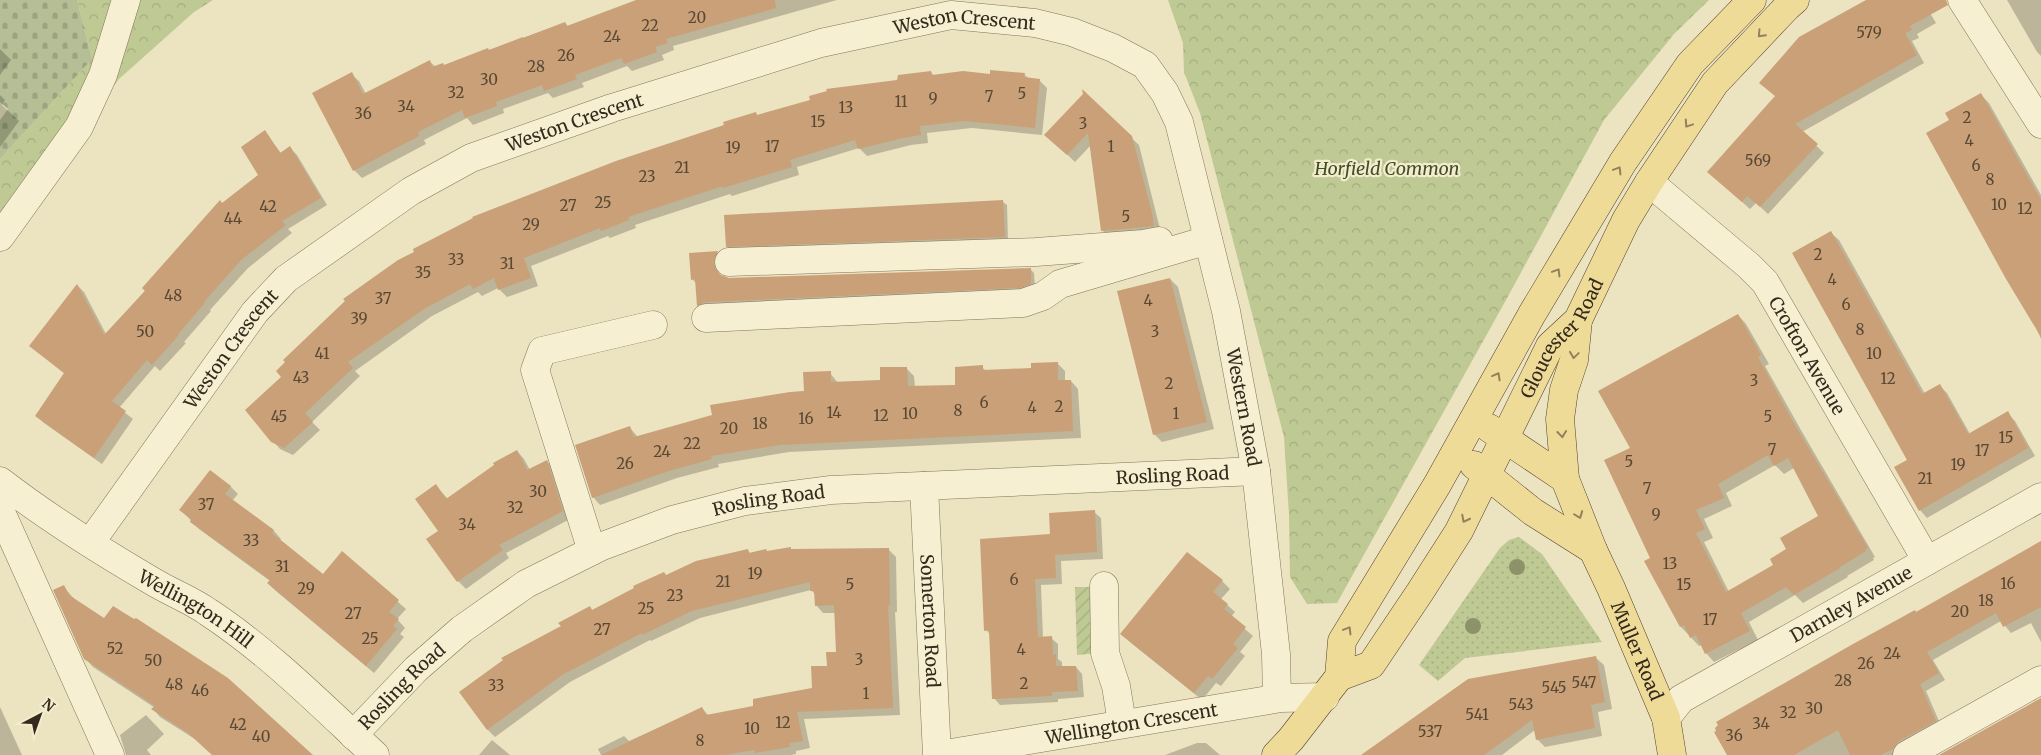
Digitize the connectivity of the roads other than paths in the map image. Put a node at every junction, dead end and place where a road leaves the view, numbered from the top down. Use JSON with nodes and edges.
{"nodes":[{"id":1,"x":126,"y":0,"type":"edge"},
{"id":2,"x":1752,"y":0,"type":"edge"},
{"id":3,"x":1795,"y":0,"type":"edge"},
{"id":4,"x":1962,"y":0,"type":"edge"},
{"id":5,"x":1179,"y":122,"type":"joint"},
{"id":6,"x":2041,"y":124,"type":"edge"},
{"id":7,"x":1648,"y":182,"type":"junction"},
{"id":8,"x":1207,"y":236,"type":"junction"},
{"id":9,"x":0,"y":237,"type":"edge"},
{"id":10,"x":729,"y":262,"type":"dead end"},
{"id":11,"x":706,"y":318,"type":"dead end"},
{"id":12,"x":1578,"y":320,"type":"junction"},
{"id":13,"x":653,"y":325,"type":"dead end"},
{"id":14,"x":1474,"y":419,"type":"junction"},
{"id":15,"x":1505,"y":438,"type":"junction"},
{"id":16,"x":1456,"y":451,"type":"junction"},
{"id":17,"x":1256,"y":471,"type":"junction"},
{"id":18,"x":1488,"y":476,"type":"junction"},
{"id":19,"x":1565,"y":480,"type":"junction"},
{"id":20,"x":0,"y":481,"type":"edge"},
{"id":21,"x":924,"y":486,"type":"junction"},
{"id":22,"x":2041,"y":497,"type":"edge"},
{"id":23,"x":0,"y":510,"type":"edge"},
{"id":24,"x":90,"y":544,"type":"junction"},
{"id":25,"x":1593,"y":550,"type":"junction"},
{"id":26,"x":592,"y":551,"type":"junction"},
{"id":27,"x":1927,"y":561,"type":"junction"},
{"id":28,"x":1104,"y":586,"type":"dead end"},
{"id":29,"x":2041,"y":680,"type":"edge"},
{"id":30,"x":1332,"y":687,"type":"junction"},
{"id":31,"x":1277,"y":698,"type":"junction"},
{"id":32,"x":1666,"y":718,"type":"junction"},
{"id":33,"x":1122,"y":723,"type":"junction"},
{"id":34,"x":353,"y":735,"type":"junction"},
{"id":35,"x":110,"y":755,"type":"edge"},
{"id":36,"x":375,"y":755,"type":"edge"},
{"id":37,"x":938,"y":755,"type":"edge"},
{"id":38,"x":1276,"y":755,"type":"edge"},
{"id":39,"x":1672,"y":755,"type":"edge"},
{"id":40,"x":1907,"y":755,"type":"edge"}],
"edges":[{"from":1,"to":9,"type":"street"},
{"from":14,"to":2,"type":"main road","name":"Gloucester Road","one_way":true},
{"from":3,"to":7,"type":"main road","name":"Gloucester Road","one_way":true},
{"from":4,"to":6,"type":"street"},
{"from":5,"to":8,"type":"street","name":"Western Road"},
{"from":5,"to":24,"type":"street","name":"Weston Crescent"},
{"from":7,"to":12,"type":"main road","name":"Gloucester Road"},
{"from":7,"to":27,"type":"street","name":"Crofton Avenue"},
{"from":8,"to":10,"type":"street"},
{"from":8,"to":11,"type":"street"},
{"from":8,"to":17,"type":"street","name":"Western Road"},
{"from":12,"to":15,"type":"main road","name":"Gloucester Road"},
{"from":12,"to":19,"type":"main road","name":"Muller Road","one_way":true},
{"from":13,"to":26,"type":"street"},
{"from":14,"to":15,"type":"main road"},
{"from":14,"to":16,"type":"main road","name":"Gloucester Road"},
{"from":15,"to":18,"type":"main road","name":"Gloucester Road"},
{"from":15,"to":19,"type":"main road"},
{"from":16,"to":18,"type":"main road"},
{"from":30,"to":16,"type":"main road","name":"Gloucester Road","one_way":true},
{"from":17,"to":21,"type":"street","name":"Rosling Road"},
{"from":17,"to":31,"type":"street","name":"Western Road"},
{"from":18,"to":25,"type":"main road"},
{"from":18,"to":30,"type":"main road","name":"Gloucester Road","one_way":true},
{"from":19,"to":25,"type":"main road","name":"Muller Road","one_way":true},
{"from":20,"to":24,"type":"street","name":"Wellington Hill"},
{"from":21,"to":26,"type":"street","name":"Rosling Road"},
{"from":21,"to":37,"type":"street","name":"Somerton Road"},
{"from":22,"to":27,"type":"street","name":"Darnley Avenue"},
{"from":23,"to":35,"type":"street"},
{"from":24,"to":34,"type":"street","name":"Wellington Hill"},
{"from":25,"to":32,"type":"main road","name":"Muller Road"},
{"from":26,"to":34,"type":"street","name":"Rosling Road"},
{"from":27,"to":32,"type":"street","name":"Darnley Avenue"},
{"from":28,"to":33,"type":"street"},
{"from":29,"to":40,"type":"street"},
{"from":30,"to":31,"type":"street","name":"Wellington Crescent"},
{"from":30,"to":38,"type":"main road","name":"Gloucester Road"},
{"from":31,"to":33,"type":"street","name":"Wellington Crescent"},
{"from":32,"to":39,"type":"main road","name":"Muller Road"},
{"from":33,"to":37,"type":"street","name":"Wellington Crescent"},
{"from":34,"to":36,"type":"street","name":"Wellington Hill"}]}
